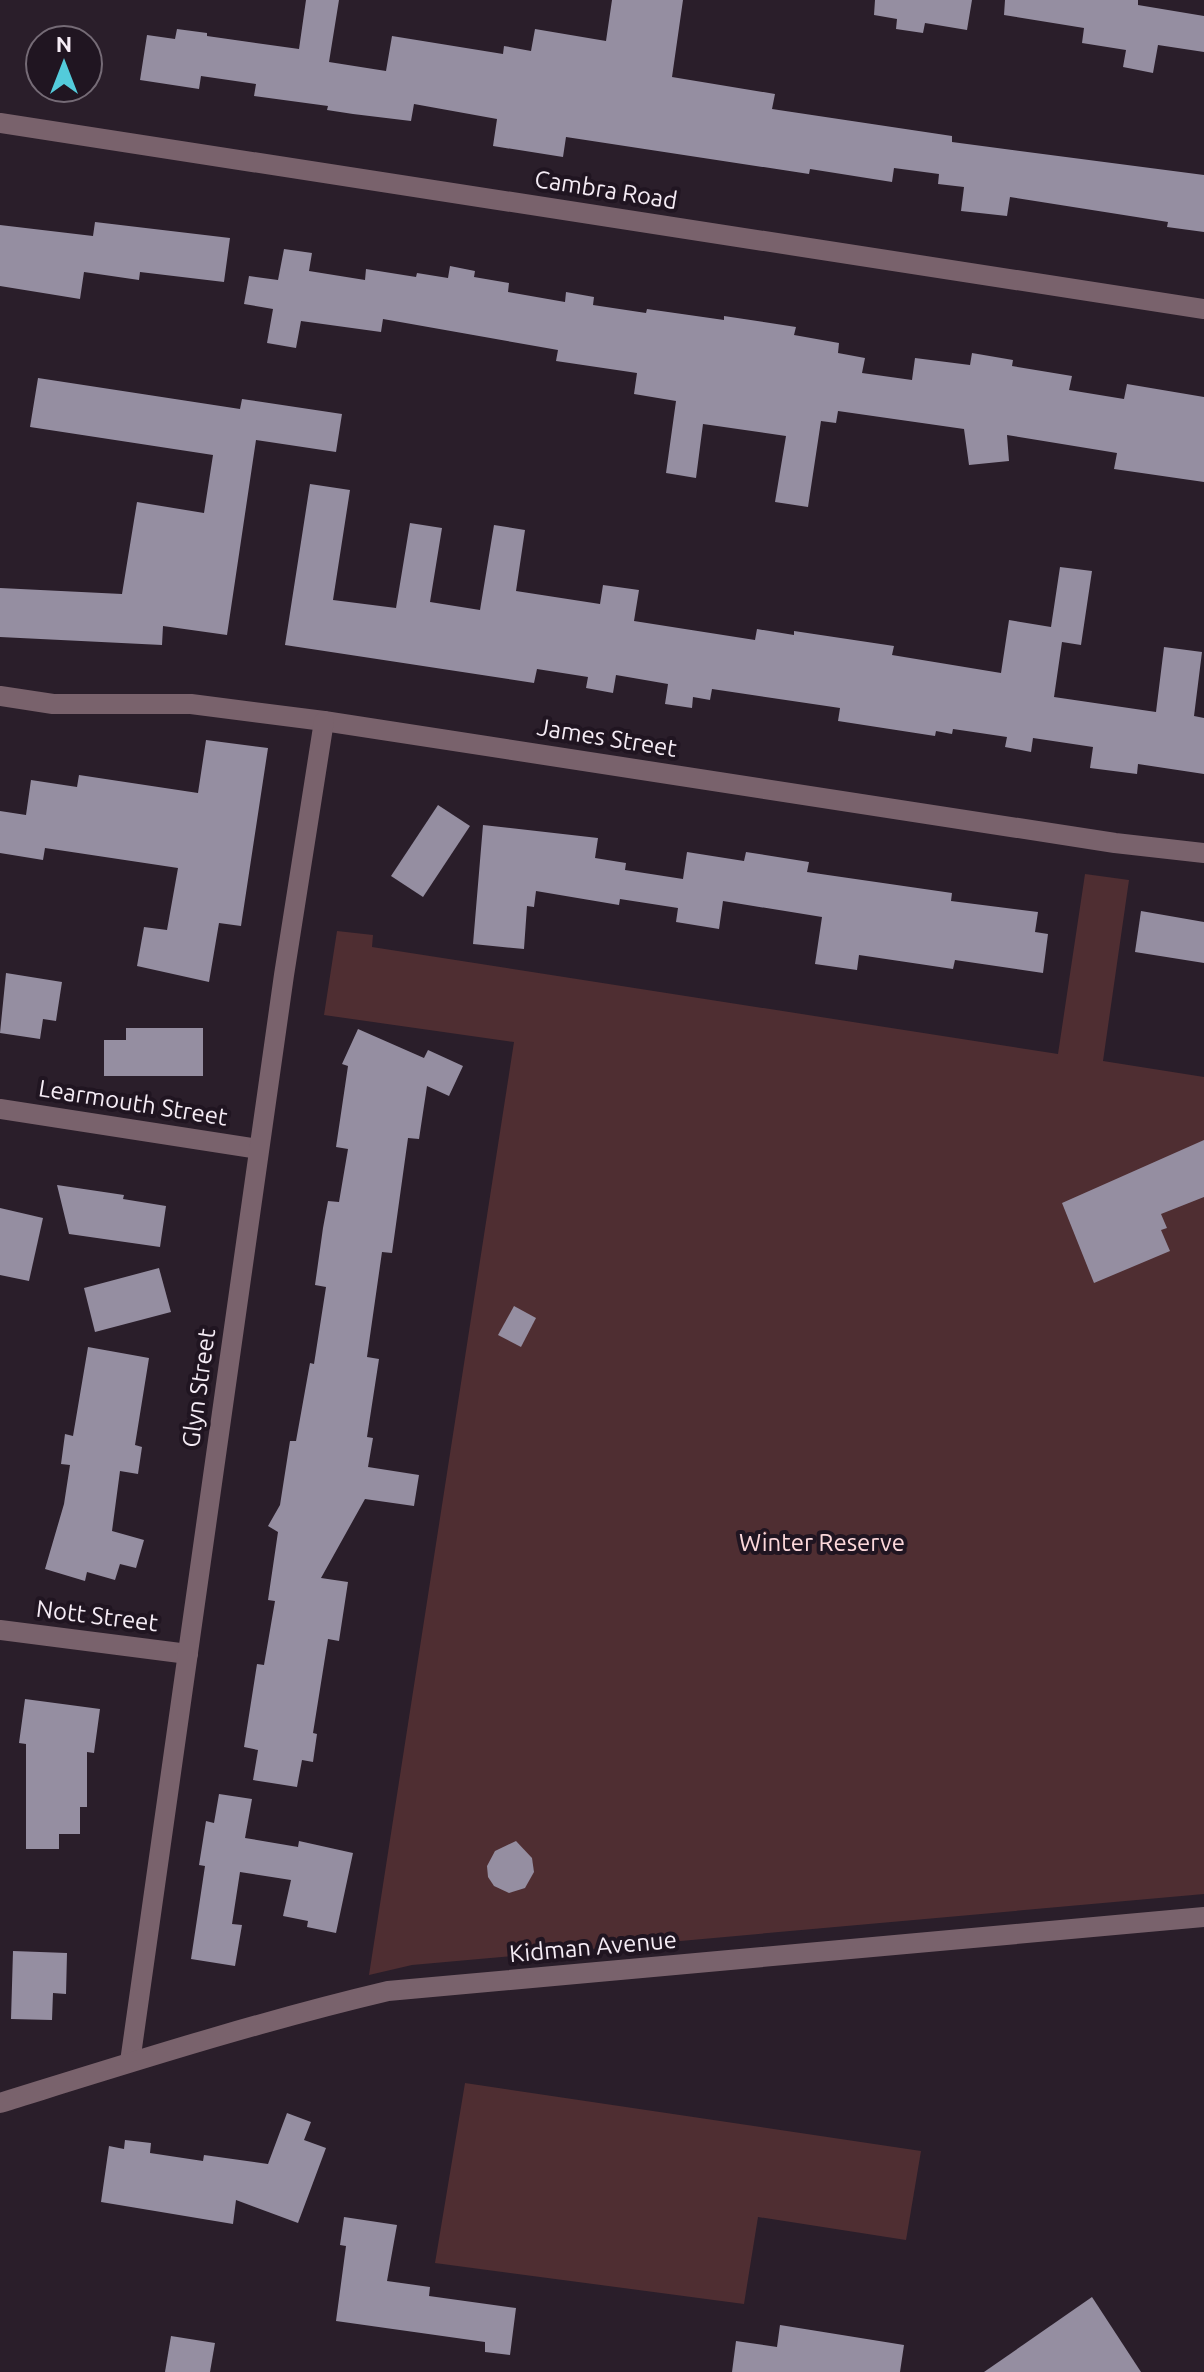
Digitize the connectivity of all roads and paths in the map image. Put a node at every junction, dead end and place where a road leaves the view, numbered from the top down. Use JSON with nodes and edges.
{"nodes":[{"id":1,"x":0,"y":123,"type":"edge"},
{"id":2,"x":1204,"y":309,"type":"edge"},
{"id":3,"x":0,"y":696,"type":"edge"},
{"id":4,"x":324,"y":721,"type":"junction"},
{"id":5,"x":1204,"y":853,"type":"edge"},
{"id":6,"x":0,"y":1109,"type":"edge"},
{"id":7,"x":259,"y":1149,"type":"junction"},
{"id":8,"x":0,"y":1630,"type":"edge"},
{"id":9,"x":188,"y":1654,"type":"junction"},
{"id":10,"x":1204,"y":1917,"type":"edge"},
{"id":11,"x":130,"y":2062,"type":"junction"},
{"id":12,"x":0,"y":2103,"type":"edge"}],
"edges":[{"from":1,"to":2,"type":"street","name":"Cambra Road"},
{"from":3,"to":4,"type":"street","name":"James Street"},
{"from":4,"to":5,"type":"street","name":"James Street"},
{"from":4,"to":7,"type":"street","name":"Glyn Street"},
{"from":6,"to":7,"type":"street","name":"Learmouth Street"},
{"from":7,"to":9,"type":"street","name":"Glyn Street"},
{"from":8,"to":9,"type":"street","name":"Nott Street"},
{"from":9,"to":11,"type":"street","name":"Glyn Street"},
{"from":10,"to":11,"type":"street","name":"Kidman Avenue"},
{"from":11,"to":12,"type":"street","name":"Kidman Avenue"}]}
